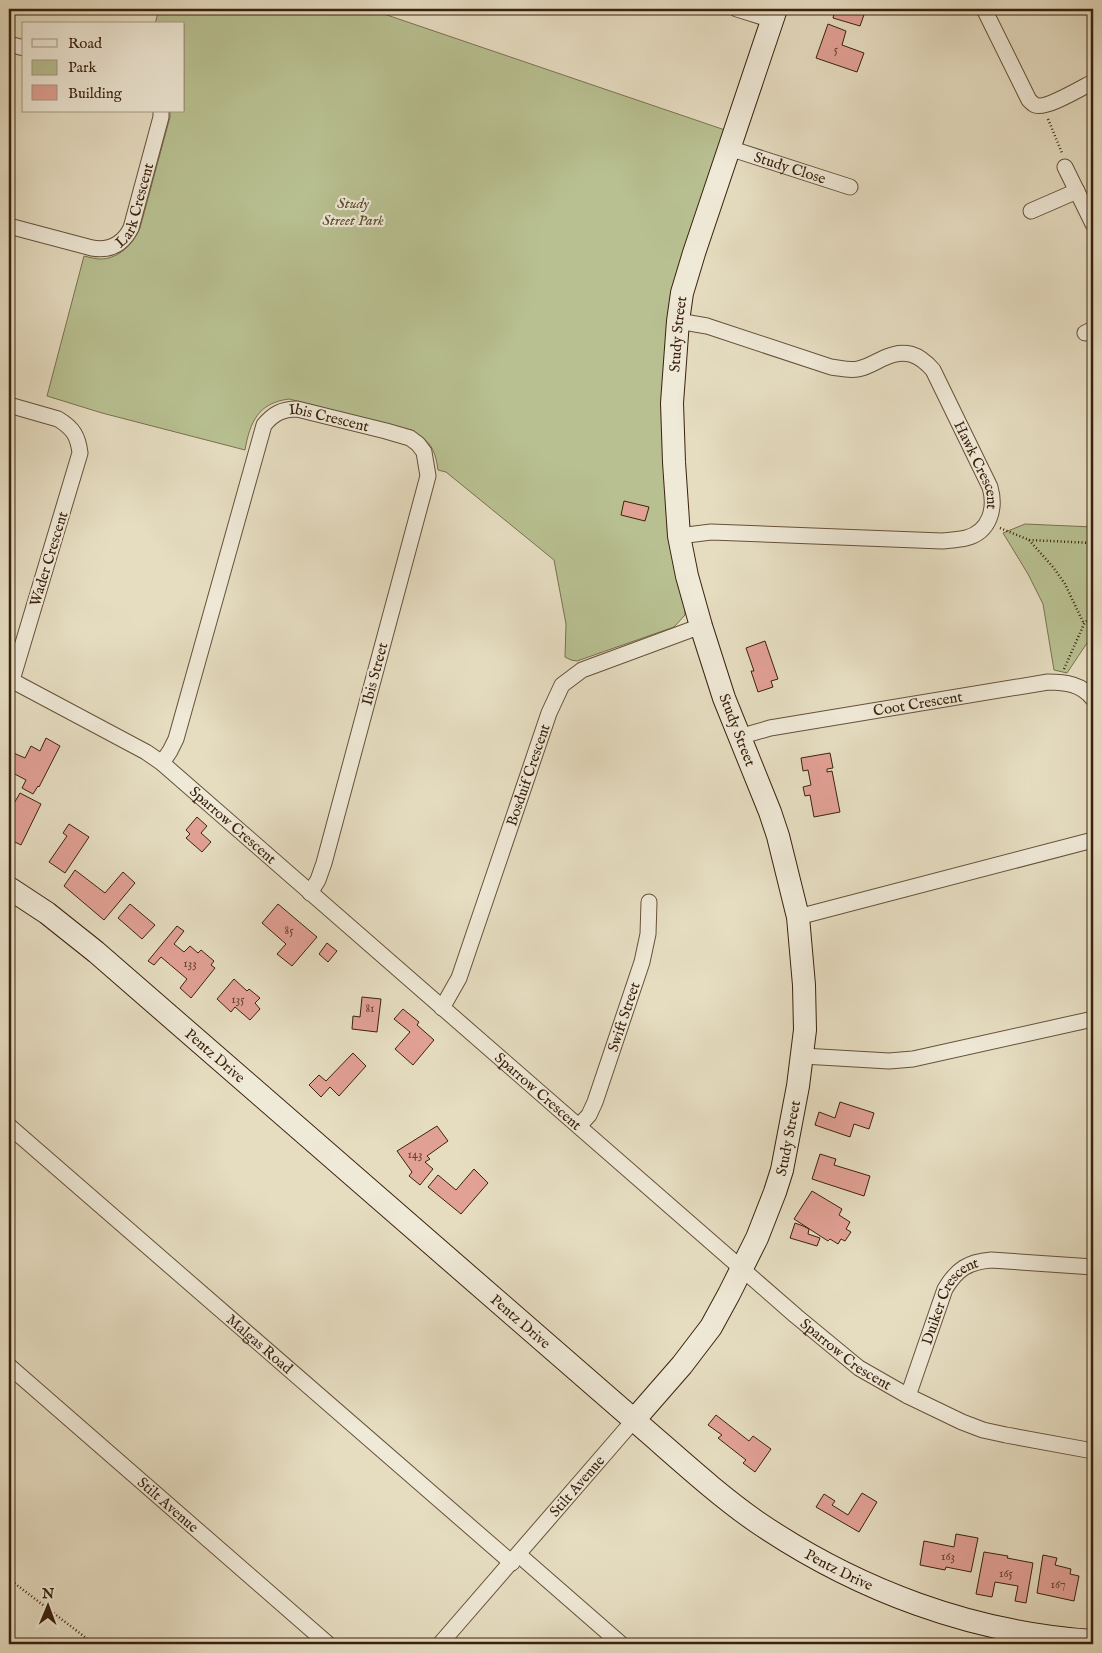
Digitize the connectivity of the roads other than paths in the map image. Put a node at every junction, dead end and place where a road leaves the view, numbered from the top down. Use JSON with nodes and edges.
{"nodes":[{"id":1,"x":737,"y":9,"type":"edge"},
{"id":2,"x":984,"y":9,"type":"edge"},
{"id":3,"x":774,"y":14,"type":"edge"},
{"id":4,"x":9,"y":44,"type":"edge"},
{"id":5,"x":22,"y":47,"type":"edge"},
{"id":6,"x":1093,"y":82,"type":"edge"},
{"id":7,"x":161,"y":112,"type":"edge"},
{"id":8,"x":729,"y":148,"type":"junction"},
{"id":9,"x":1065,"y":167,"type":"road end"},
{"id":10,"x":850,"y":188,"type":"dead end"},
{"id":11,"x":1077,"y":191,"type":"junction"},
{"id":12,"x":1031,"y":211,"type":"dead end"},
{"id":13,"x":1093,"y":224,"type":"edge"},
{"id":14,"x":9,"y":226,"type":"edge"},
{"id":15,"x":678,"y":321,"type":"junction"},
{"id":16,"x":9,"y":406,"type":"edge"},
{"id":17,"x":424,"y":452,"type":"joint"},
{"id":18,"x":679,"y":536,"type":"junction"},
{"id":19,"x":701,"y":626,"type":"junction"},
{"id":20,"x":10,"y":680,"type":"edge"},
{"id":21,"x":1093,"y":699,"type":"edge"},
{"id":22,"x":738,"y":737,"type":"junction"},
{"id":23,"x":162,"y":763,"type":"junction"},
{"id":24,"x":1093,"y":840,"type":"edge"},
{"id":25,"x":9,"y":888,"type":"edge"},
{"id":26,"x":310,"y":893,"type":"junction"},
{"id":27,"x":649,"y":902,"type":"dead end"},
{"id":28,"x":798,"y":917,"type":"junction"},
{"id":29,"x":442,"y":1008,"type":"junction"},
{"id":30,"x":1093,"y":1019,"type":"edge"},
{"id":31,"x":803,"y":1056,"type":"junction"},
{"id":32,"x":9,"y":1126,"type":"edge"},
{"id":33,"x":579,"y":1126,"type":"junction"},
{"id":34,"x":1093,"y":1267,"type":"edge"},
{"id":35,"x":742,"y":1268,"type":"junction"},
{"id":36,"x":9,"y":1366,"type":"edge"},
{"id":37,"x":908,"y":1396,"type":"junction"},
{"id":38,"x":634,"y":1420,"type":"junction"},
{"id":39,"x":1093,"y":1451,"type":"edge"},
{"id":40,"x":516,"y":1559,"type":"junction"},
{"id":41,"x":1093,"y":1641,"type":"edge"},
{"id":42,"x":328,"y":1644,"type":"edge"},
{"id":43,"x":440,"y":1644,"type":"edge"},
{"id":44,"x":621,"y":1644,"type":"edge"}],
"edges":[{"from":1,"to":3,"type":"street"},
{"from":2,"to":6,"type":"street"},
{"from":3,"to":8,"type":"street","name":"Study Street"},
{"from":4,"to":5,"type":"street"},
{"from":7,"to":14,"type":"street","name":"Lark Crescent"},
{"from":8,"to":10,"type":"street","name":"Study Close"},
{"from":8,"to":15,"type":"street","name":"Study Street"},
{"from":9,"to":11,"type":"street"},
{"from":11,"to":12,"type":"street"},
{"from":11,"to":13,"type":"street"},
{"from":15,"to":18,"type":"street","name":"Study Street"},
{"from":15,"to":18,"type":"street","name":"Hawk Crescent"},
{"from":16,"to":20,"type":"street","name":"Wader Crescent"},
{"from":17,"to":23,"type":"street","name":"Ibis Crescent"},
{"from":17,"to":26,"type":"street","name":"Ibis Street"},
{"from":18,"to":19,"type":"street","name":"Study Street"},
{"from":19,"to":22,"type":"street","name":"Study Street"},
{"from":19,"to":29,"type":"street","name":"Bosduif Crescent"},
{"from":20,"to":23,"type":"street","name":"Sparrow Crescent"},
{"from":21,"to":22,"type":"street","name":"Coot Crescent"},
{"from":22,"to":28,"type":"street","name":"Study Street"},
{"from":23,"to":26,"type":"street","name":"Sparrow Crescent"},
{"from":24,"to":28,"type":"street"},
{"from":25,"to":38,"type":"street","name":"Pentz Drive"},
{"from":26,"to":29,"type":"street","name":"Sparrow Crescent"},
{"from":27,"to":33,"type":"street","name":"Swift Street"},
{"from":28,"to":31,"type":"street","name":"Study Street"},
{"from":29,"to":33,"type":"street","name":"Sparrow Crescent"},
{"from":30,"to":31,"type":"street"},
{"from":31,"to":35,"type":"street","name":"Study Street"},
{"from":32,"to":40,"type":"street","name":"Malgas Road"},
{"from":33,"to":35,"type":"street","name":"Sparrow Crescent"},
{"from":34,"to":37,"type":"street","name":"Duiker Crescent"},
{"from":35,"to":37,"type":"street","name":"Sparrow Crescent"},
{"from":35,"to":38,"type":"street","name":"Study Street"},
{"from":36,"to":42,"type":"street","name":"Stilt Avenue"},
{"from":37,"to":39,"type":"street","name":"Sparrow Crescent"},
{"from":38,"to":40,"type":"street","name":"Stilt Avenue"},
{"from":38,"to":41,"type":"street","name":"Pentz Drive"},
{"from":40,"to":43,"type":"street","name":"Stilt Avenue"},
{"from":40,"to":44,"type":"street","name":"Malgas Road"}]}
